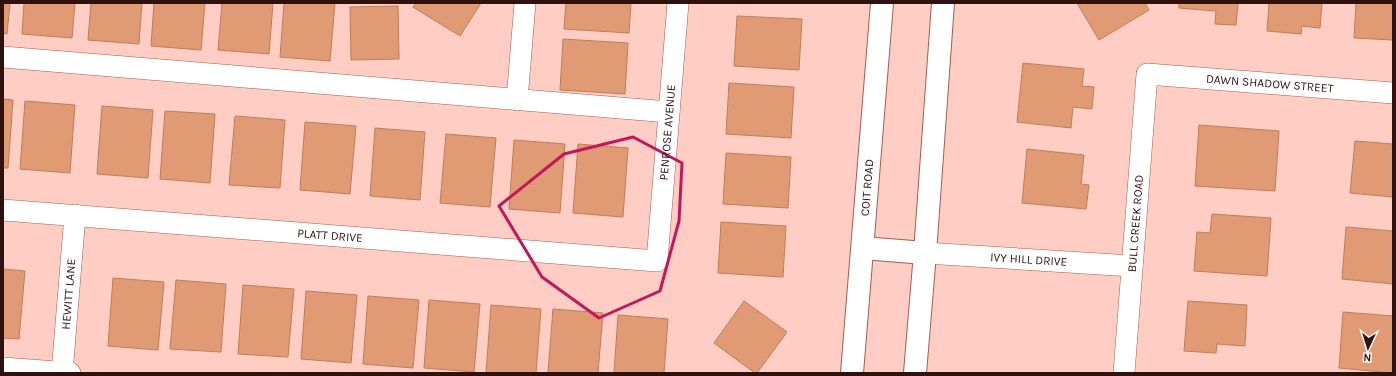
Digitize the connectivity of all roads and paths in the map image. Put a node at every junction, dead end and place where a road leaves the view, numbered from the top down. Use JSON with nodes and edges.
{"nodes":[{"id":1,"x":525,"y":3,"type":"edge"},
{"id":2,"x":678,"y":3,"type":"edge"},
{"id":3,"x":882,"y":3,"type":"edge"},
{"id":4,"x":944,"y":3,"type":"edge"},
{"id":5,"x":3,"y":57,"type":"edge"},
{"id":6,"x":1147,"y":74,"type":"joint"},
{"id":7,"x":1393,"y":93,"type":"edge"},
{"id":8,"x":517,"y":100,"type":"junction"},
{"id":9,"x":669,"y":112,"type":"junction"},
{"id":10,"x":3,"y":210,"type":"edge"},
{"id":11,"x":75,"y":215,"type":"junction"},
{"id":12,"x":863,"y":248,"type":"junction"},
{"id":13,"x":925,"y":253,"type":"junction"},
{"id":14,"x":657,"y":261,"type":"joint"},
{"id":15,"x":1132,"y":266,"type":"junction"},
{"id":16,"x":3,"y":368,"type":"edge"},
{"id":17,"x":65,"y":373,"type":"edge"},
{"id":18,"x":852,"y":373,"type":"edge"},
{"id":19,"x":915,"y":373,"type":"edge"},
{"id":20,"x":1124,"y":373,"type":"edge"}],
"edges":[{"from":1,"to":8,"type":"street"},
{"from":2,"to":9,"type":"street","name":"PENROSE AVENUE"},
{"from":3,"to":12,"type":"main road","name":"COIT ROAD"},
{"from":4,"to":13,"type":"main road"},
{"from":5,"to":8,"type":"street"},
{"from":6,"to":7,"type":"street","name":"DAWN SHADOW STREET"},
{"from":6,"to":15,"type":"street","name":"BULL CREEK ROAD"},
{"from":8,"to":9,"type":"street"},
{"from":9,"to":14,"type":"street","name":"PENROSE AVENUE"},
{"from":10,"to":11,"type":"street","name":"PLATT DRIVE"},
{"from":11,"to":14,"type":"street","name":"PLATT DRIVE"},
{"from":11,"to":17,"type":"street","name":"HEWITT LANE"},
{"from":12,"to":13,"type":"main road"},
{"from":12,"to":18,"type":"main road","name":"COIT ROAD"},
{"from":13,"to":15,"type":"street","name":"IVY HILL DRIVE"},
{"from":13,"to":19,"type":"main road"},
{"from":15,"to":20,"type":"street","name":"BULL CREEK ROAD"},
{"from":16,"to":17,"type":"street"}]}
